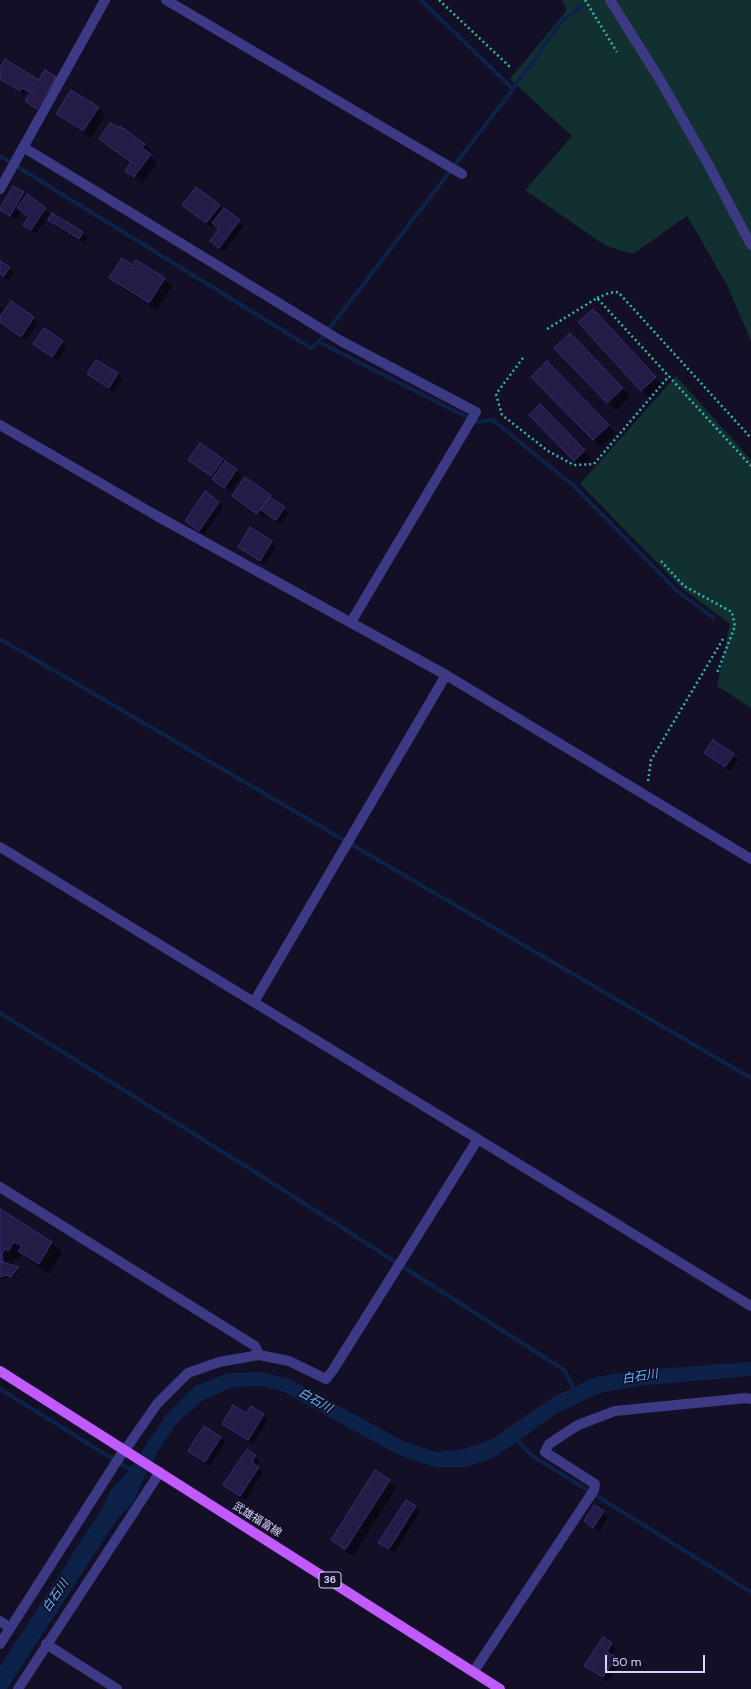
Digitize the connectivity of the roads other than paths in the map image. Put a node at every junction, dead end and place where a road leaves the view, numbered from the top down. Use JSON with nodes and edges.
{"nodes":[{"id":1,"x":105,"y":0,"type":"edge"},
{"id":2,"x":166,"y":0,"type":"edge"},
{"id":3,"x":610,"y":0,"type":"edge"},
{"id":4,"x":23,"y":147,"type":"junction"},
{"id":5,"x":462,"y":174,"type":"dead end"},
{"id":6,"x":0,"y":189,"type":"edge"},
{"id":7,"x":751,"y":245,"type":"edge"},
{"id":8,"x":0,"y":425,"type":"edge"},
{"id":9,"x":351,"y":622,"type":"junction"},
{"id":10,"x":446,"y":675,"type":"junction"},
{"id":11,"x":0,"y":847,"type":"edge"},
{"id":12,"x":751,"y":859,"type":"edge"},
{"id":13,"x":254,"y":1002,"type":"junction"},
{"id":14,"x":478,"y":1139,"type":"junction"},
{"id":15,"x":0,"y":1187,"type":"edge"},
{"id":16,"x":751,"y":1306,"type":"edge"},
{"id":17,"x":259,"y":1355,"type":"junction"},
{"id":18,"x":0,"y":1371,"type":"edge"},
{"id":19,"x":751,"y":1399,"type":"edge"},
{"id":20,"x":123,"y":1452,"type":"junction"},
{"id":21,"x":160,"y":1472,"type":"junction"},
{"id":22,"x":0,"y":1621,"type":"edge"},
{"id":23,"x":10,"y":1628,"type":"junction"},
{"id":24,"x":0,"y":1644,"type":"edge"},
{"id":25,"x":46,"y":1644,"type":"junction"},
{"id":26,"x":474,"y":1671,"type":"junction"},
{"id":27,"x":18,"y":1689,"type":"edge"},
{"id":28,"x":117,"y":1689,"type":"edge"},
{"id":29,"x":500,"y":1689,"type":"edge"}],
"edges":[{"from":1,"to":4,"type":"street"},
{"from":2,"to":5,"type":"street"},
{"from":3,"to":7,"type":"street"},
{"from":4,"to":6,"type":"street"},
{"from":4,"to":9,"type":"street"},
{"from":8,"to":9,"type":"street"},
{"from":9,"to":10,"type":"street"},
{"from":10,"to":12,"type":"street"},
{"from":10,"to":13,"type":"street"},
{"from":11,"to":13,"type":"street"},
{"from":13,"to":14,"type":"street"},
{"from":14,"to":16,"type":"street"},
{"from":14,"to":17,"type":"street"},
{"from":15,"to":17,"type":"street"},
{"from":17,"to":20,"type":"street"},
{"from":18,"to":20,"type":"main road","name":"武雄福富線","number":"36"},
{"from":19,"to":26,"type":"street"},
{"from":20,"to":21,"type":"main road","name":"武雄福富線","number":"36"},
{"from":20,"to":23,"type":"street"},
{"from":21,"to":25,"type":"street"},
{"from":21,"to":26,"type":"main road","name":"武雄福富線","number":"36"},
{"from":22,"to":23,"type":"street"},
{"from":23,"to":24,"type":"street"},
{"from":25,"to":27,"type":"street"},
{"from":25,"to":28,"type":"street"},
{"from":26,"to":29,"type":"main road","name":"武雄福富線","number":"36"}]}
